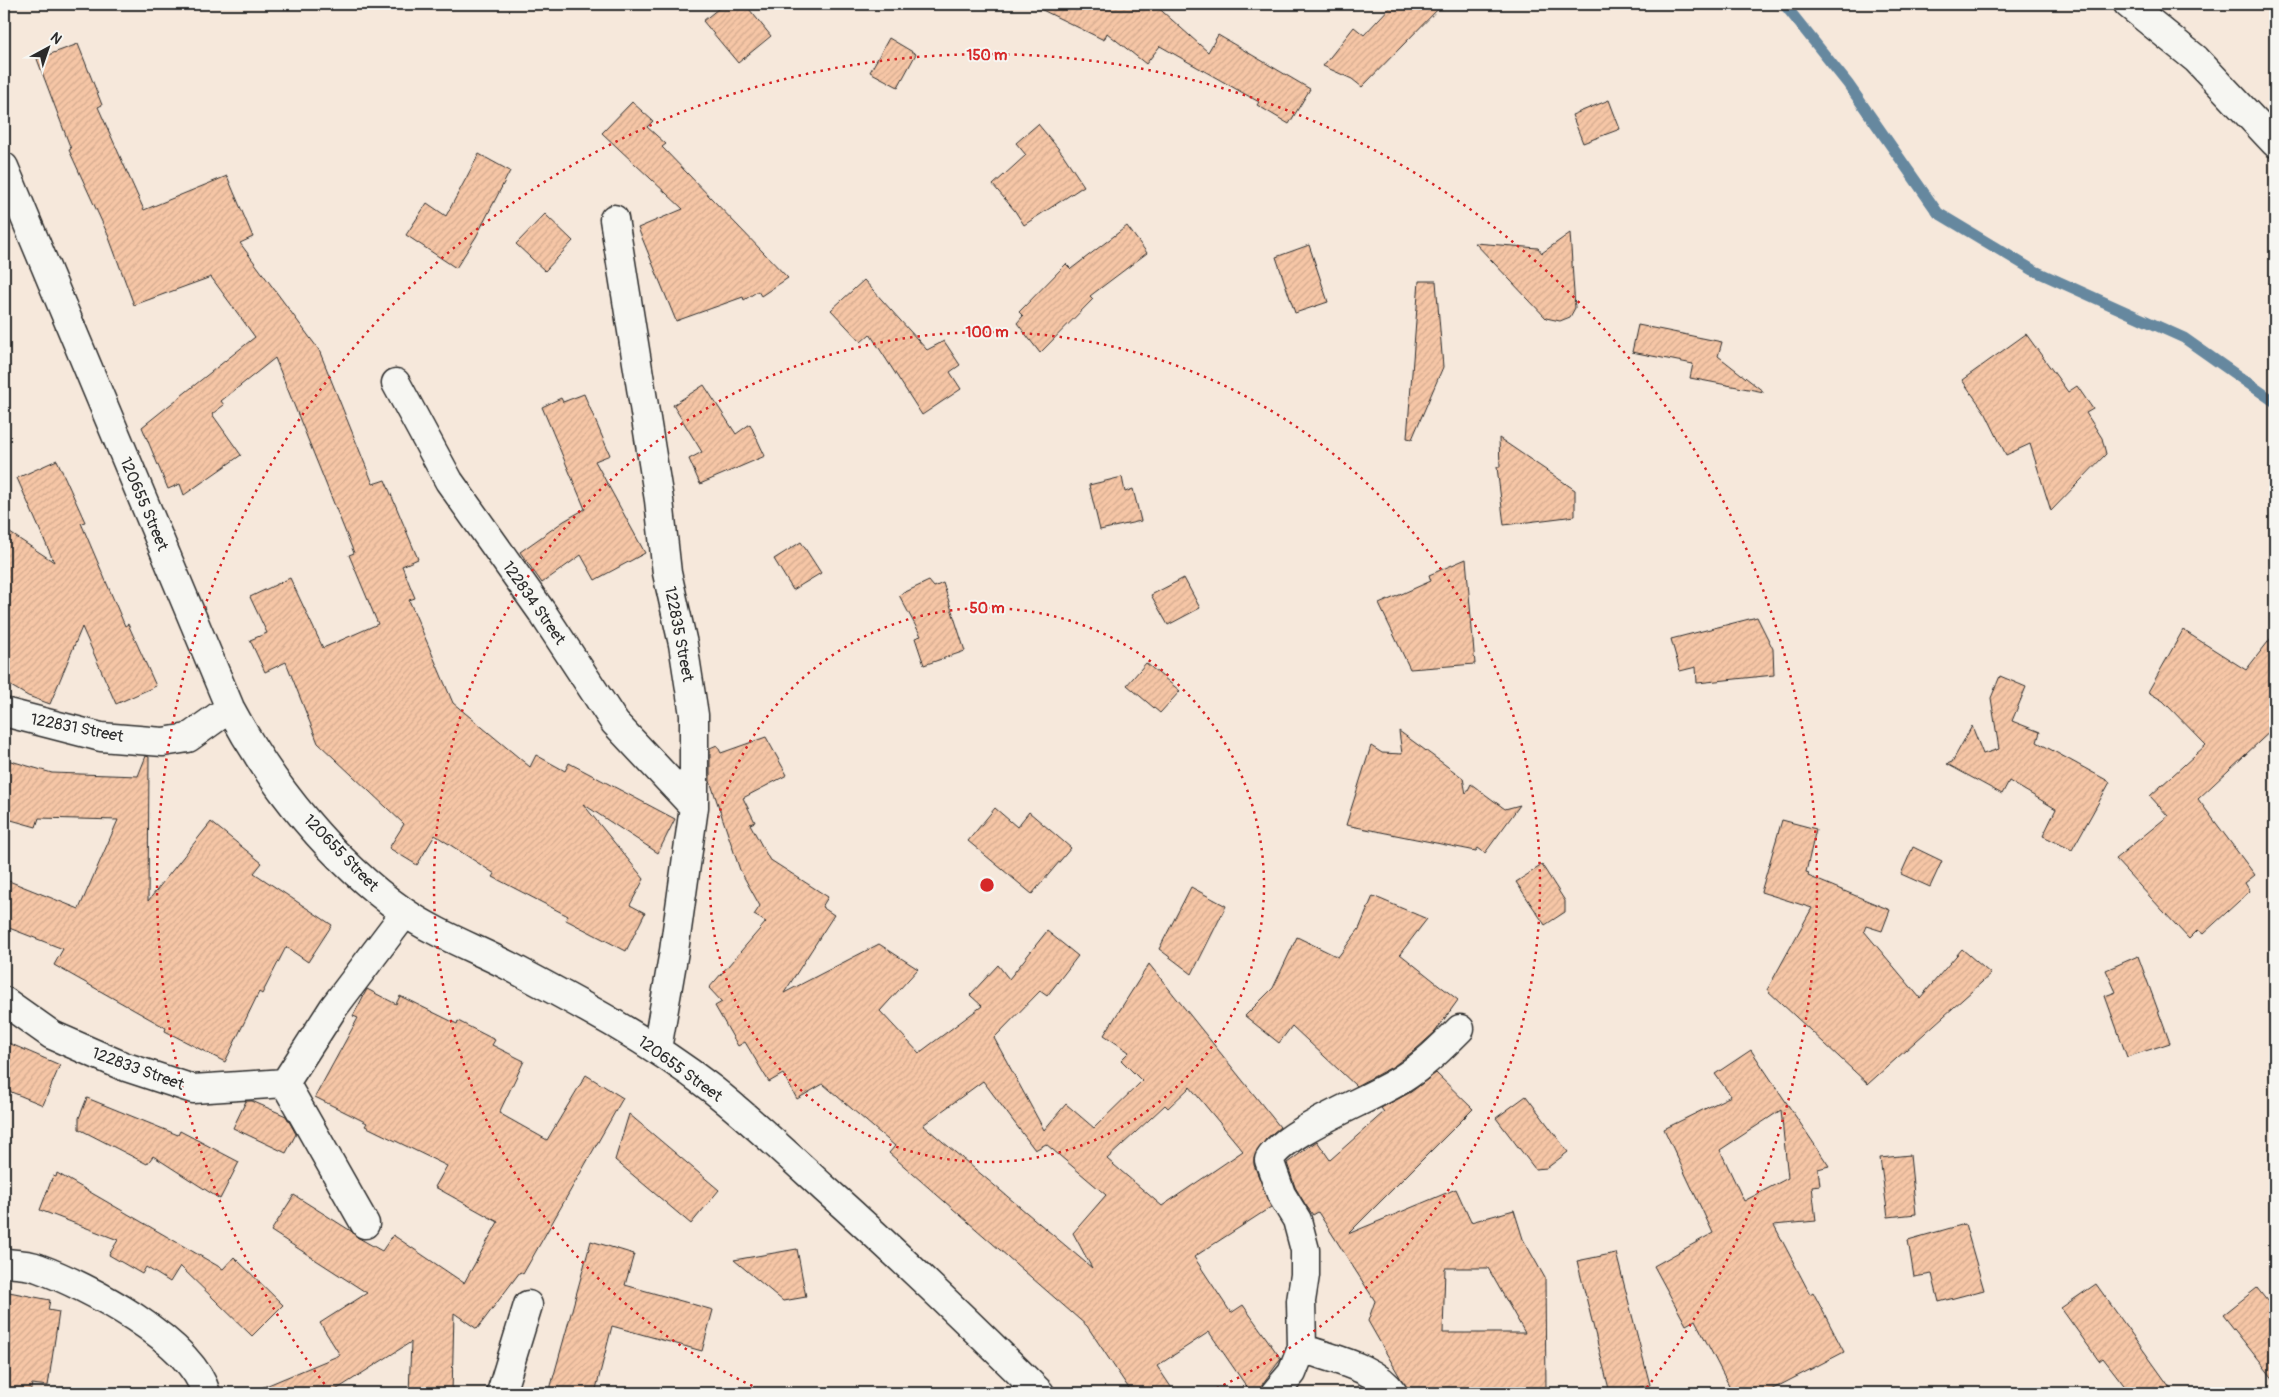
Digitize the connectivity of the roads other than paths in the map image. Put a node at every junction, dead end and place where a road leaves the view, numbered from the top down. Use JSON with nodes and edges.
{"nodes":[{"id":1,"x":2128,"y":4,"type":"edge"},
{"id":2,"x":2275,"y":143,"type":"edge"},
{"id":3,"x":4,"y":167,"type":"edge"},
{"id":4,"x":614,"y":219,"type":"dead end"},
{"id":5,"x":396,"y":383,"type":"dead end"},
{"id":6,"x":230,"y":708,"type":"junction"},
{"id":7,"x":4,"y":712,"type":"edge"},
{"id":8,"x":694,"y":807,"type":"junction"},
{"id":9,"x":405,"y":912,"type":"junction"},
{"id":10,"x":4,"y":1001,"type":"edge"},
{"id":11,"x":1460,"y":1029,"type":"dead end"},
{"id":12,"x":657,"y":1049,"type":"junction"},
{"id":13,"x":285,"y":1083,"type":"junction"},
{"id":14,"x":365,"y":1224,"type":"dead end"},
{"id":15,"x":4,"y":1263,"type":"edge"},
{"id":16,"x":528,"y":1305,"type":"dead end"},
{"id":17,"x":1302,"y":1348,"type":"junction"},
{"id":18,"x":206,"y":1393,"type":"edge"},
{"id":19,"x":501,"y":1393,"type":"edge"},
{"id":20,"x":1040,"y":1393,"type":"edge"},
{"id":21,"x":1275,"y":1393,"type":"edge"},
{"id":22,"x":1393,"y":1393,"type":"edge"}],
"edges":[{"from":1,"to":2,"type":"street"},
{"from":3,"to":6,"type":"street","name":"120655 Street"},
{"from":4,"to":8,"type":"street","name":"122835 Street"},
{"from":5,"to":8,"type":"street","name":"122834 Street"},
{"from":6,"to":7,"type":"street","name":"122831 Street"},
{"from":6,"to":9,"type":"street","name":"120655 Street"},
{"from":8,"to":12,"type":"street","name":"122835 Street"},
{"from":9,"to":12,"type":"street","name":"120655 Street"},
{"from":9,"to":13,"type":"street"},
{"from":10,"to":13,"type":"street","name":"122833 Street"},
{"from":11,"to":17,"type":"street"},
{"from":12,"to":20,"type":"street","name":"120655 Street"},
{"from":13,"to":14,"type":"street"},
{"from":15,"to":18,"type":"street"},
{"from":16,"to":19,"type":"street"},
{"from":17,"to":21,"type":"street"},
{"from":17,"to":22,"type":"street"}]}
